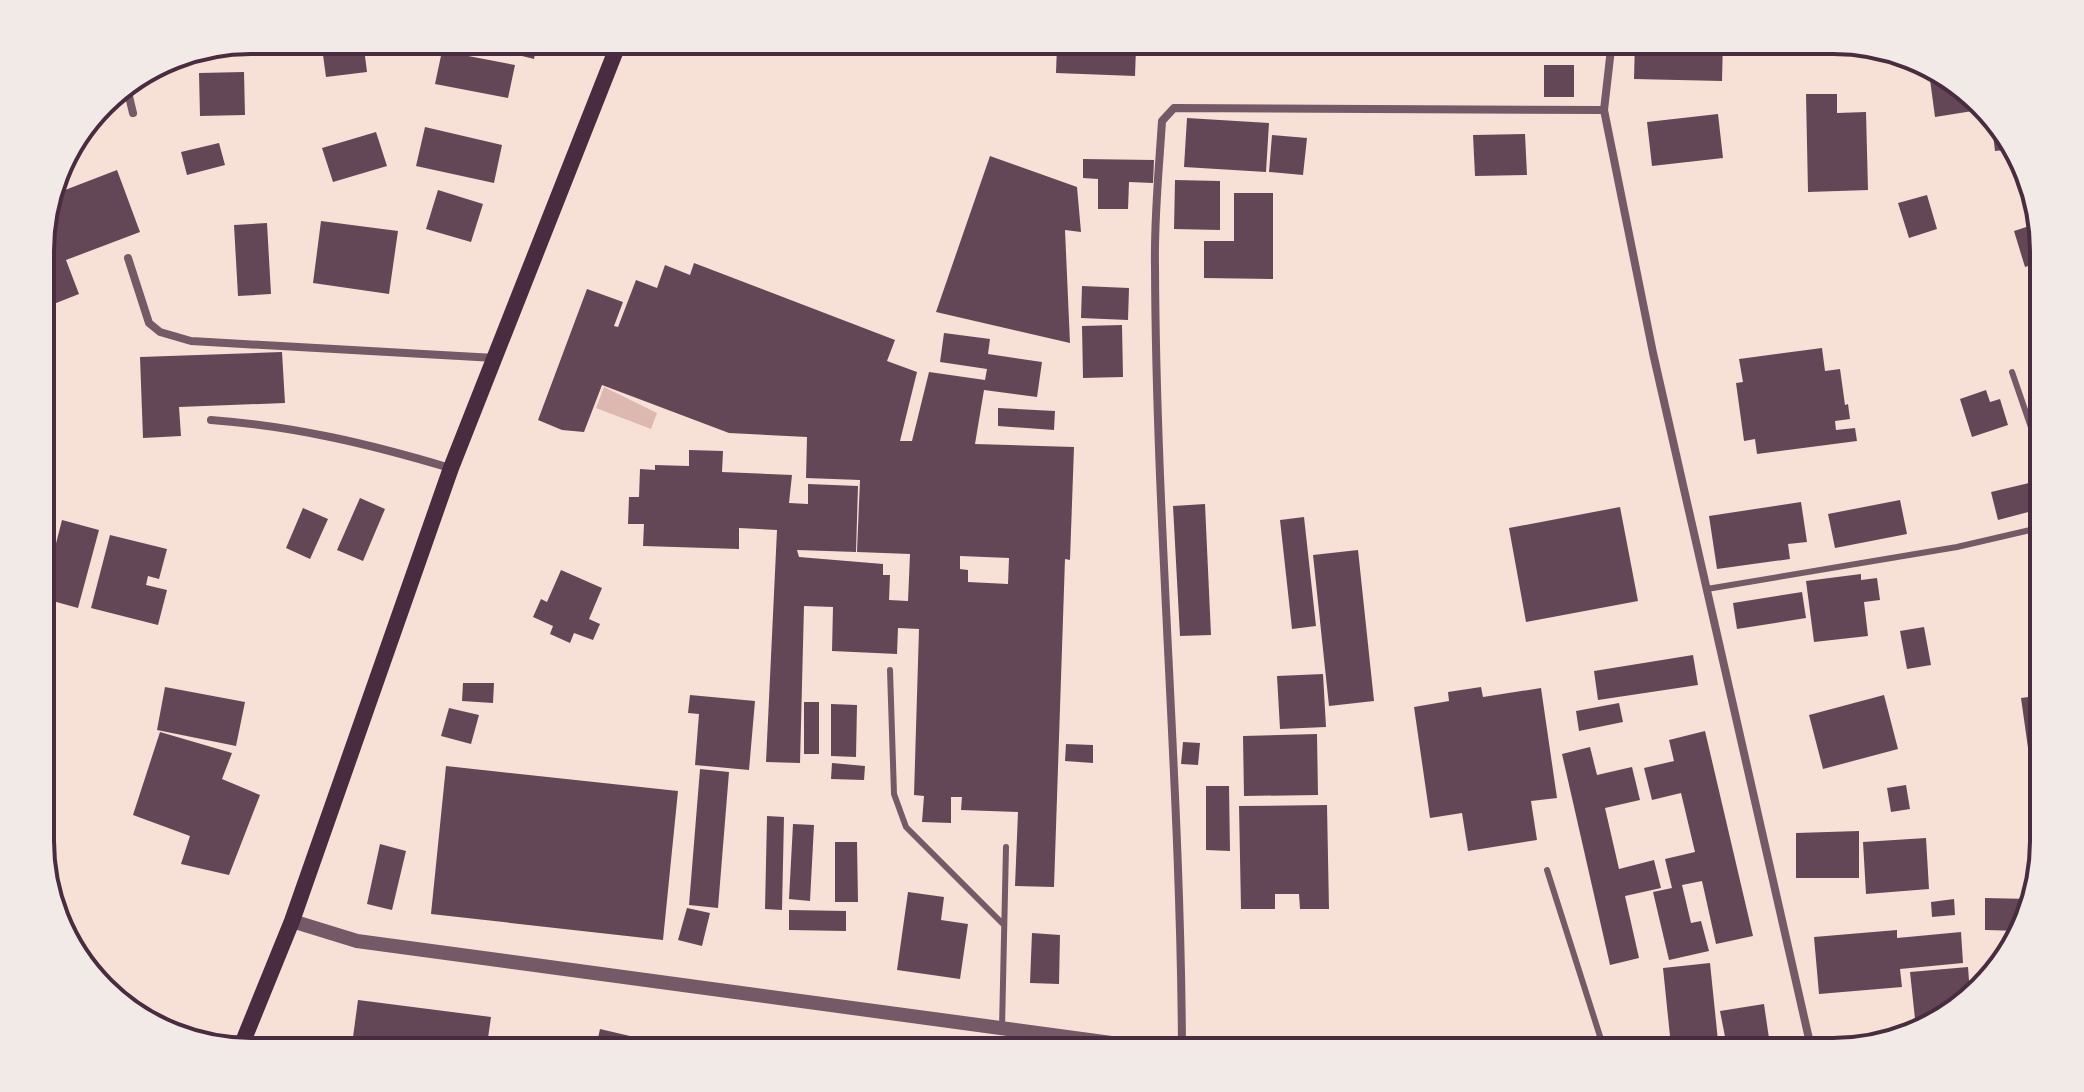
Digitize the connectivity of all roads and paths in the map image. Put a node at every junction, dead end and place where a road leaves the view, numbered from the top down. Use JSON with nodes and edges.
{"nodes":[{"id":1,"x":615,"y":54,"type":"edge"},
{"id":2,"x":1610,"y":54,"type":"edge"},
{"id":3,"x":129,"y":97,"type":"edge"},
{"id":4,"x":1604,"y":110,"type":"junction"},
{"id":5,"x":133,"y":113,"type":"dead end"},
{"id":6,"x":128,"y":258,"type":"dead end"},
{"id":7,"x":496,"y":359,"type":"junction"},
{"id":8,"x":2012,"y":372,"type":"dead end"},
{"id":9,"x":211,"y":420,"type":"dead end"},
{"id":10,"x":2030,"y":424,"type":"edge"},
{"id":11,"x":451,"y":468,"type":"junction"},
{"id":12,"x":2030,"y":530,"type":"edge"},
{"id":13,"x":1707,"y":589,"type":"junction"},
{"id":14,"x":890,"y":670,"type":"dead end"},
{"id":15,"x":1006,"y":847,"type":"dead end"},
{"id":16,"x":1547,"y":870,"type":"dead end"},
{"id":17,"x":292,"y":921,"type":"junction"},
{"id":18,"x":1004,"y":925,"type":"junction"},
{"id":19,"x":1002,"y":1028,"type":"junction"},
{"id":20,"x":244,"y":1038,"type":"edge"},
{"id":21,"x":1076,"y":1038,"type":"edge"},
{"id":22,"x":1180,"y":1038,"type":"edge"},
{"id":23,"x":1601,"y":1038,"type":"edge"},
{"id":24,"x":1809,"y":1038,"type":"edge"}],
"edges":[{"from":1,"to":7,"type":"main road"},
{"from":2,"to":4,"type":"street"},
{"from":3,"to":5,"type":"street"},
{"from":4,"to":13,"type":"street"},
{"from":4,"to":22,"type":"street"},
{"from":6,"to":7,"type":"street"},
{"from":7,"to":11,"type":"main road"},
{"from":8,"to":10,"type":"lane"},
{"from":9,"to":11,"type":"street"},
{"from":11,"to":17,"type":"main road"},
{"from":12,"to":13,"type":"lane"},
{"from":13,"to":24,"type":"street"},
{"from":14,"to":18,"type":"lane"},
{"from":15,"to":18,"type":"lane"},
{"from":16,"to":23,"type":"lane"},
{"from":17,"to":19,"type":"street"},
{"from":17,"to":20,"type":"main road"},
{"from":18,"to":19,"type":"lane"},
{"from":19,"to":21,"type":"street"}]}
